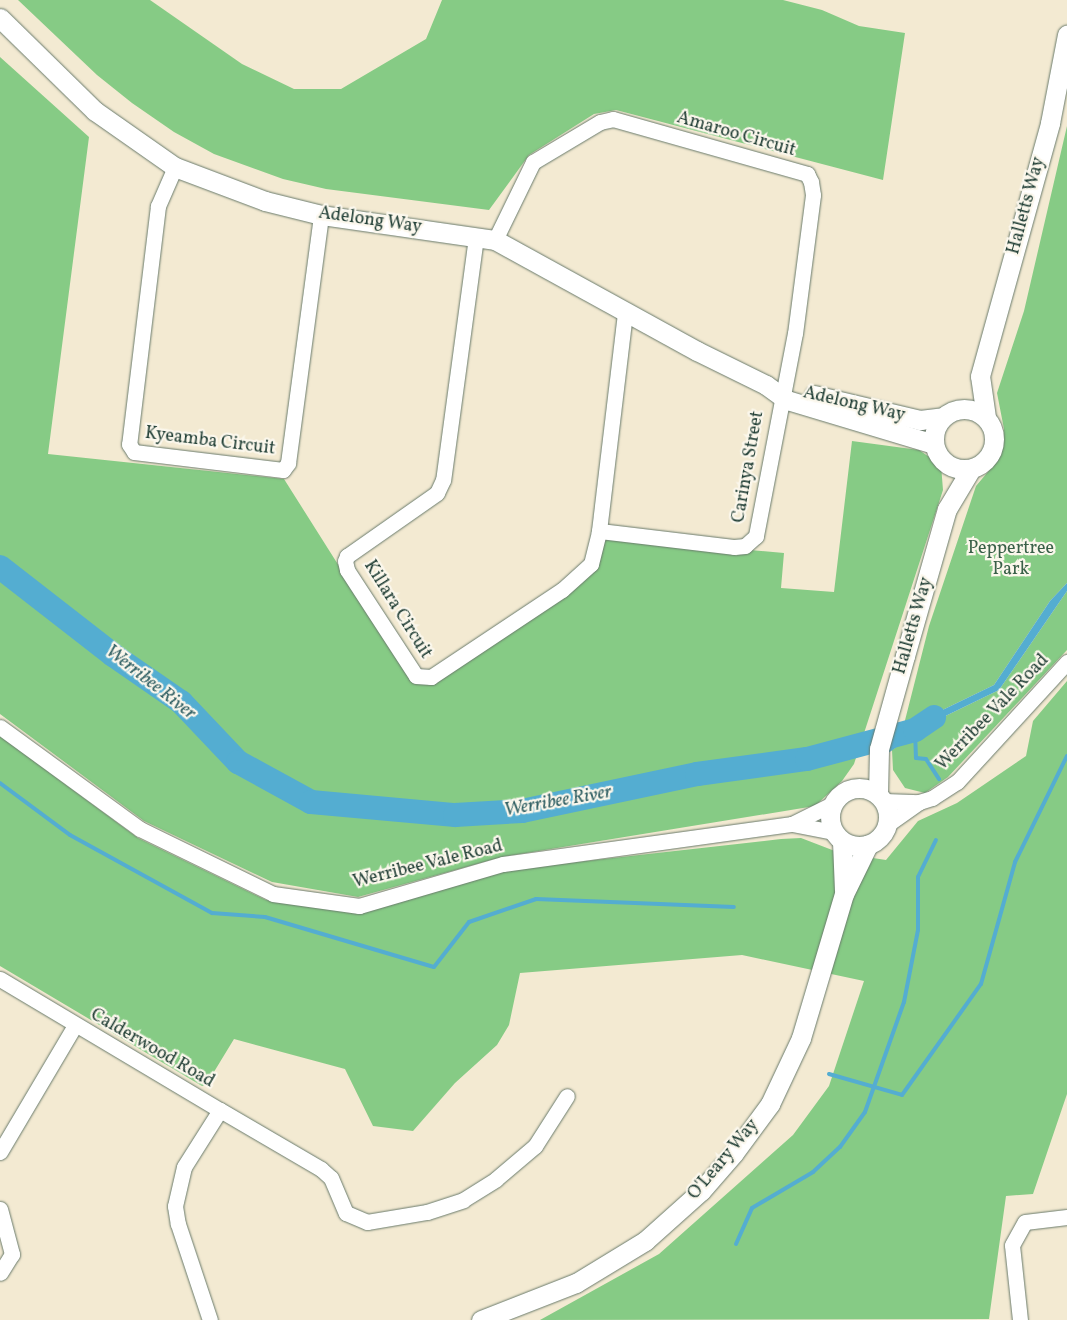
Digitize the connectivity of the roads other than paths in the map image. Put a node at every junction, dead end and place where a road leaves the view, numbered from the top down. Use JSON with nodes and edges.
{"nodes":[{"id":1,"x":0,"y":18,"type":"edge"},
{"id":2,"x":1067,"y":35,"type":"edge"},
{"id":3,"x":175,"y":167,"type":"junction"},
{"id":4,"x":321,"y":214,"type":"junction"},
{"id":5,"x":476,"y":237,"type":"junction"},
{"id":6,"x":494,"y":240,"type":"junction"},
{"id":7,"x":625,"y":312,"type":"junction"},
{"id":8,"x":980,"y":376,"type":"junction"},
{"id":9,"x":778,"y":390,"type":"junction"},
{"id":10,"x":951,"y":413,"type":"junction"},
{"id":11,"x":986,"y":417,"type":"junction"},
{"id":12,"x":934,"y":444,"type":"junction"},
{"id":13,"x":943,"y":461,"type":"junction"},
{"id":14,"x":970,"y":469,"type":"junction"},
{"id":15,"x":950,"y":503,"type":"junction"},
{"id":16,"x":599,"y":530,"type":"junction"},
{"id":17,"x":1067,"y":662,"type":"edge"},
{"id":18,"x":0,"y":727,"type":"edge"},
{"id":19,"x":879,"y":749,"type":"junction"},
{"id":20,"x":852,"y":788,"type":"junction"},
{"id":21,"x":881,"y":797,"type":"junction"},
{"id":22,"x":919,"y":802,"type":"junction"},
{"id":23,"x":832,"y":804,"type":"junction"},
{"id":24,"x":792,"y":824,"type":"junction"},
{"id":25,"x":888,"y":824,"type":"junction"},
{"id":26,"x":838,"y":836,"type":"junction"},
{"id":27,"x":868,"y":845,"type":"junction"},
{"id":28,"x":844,"y":894,"type":"junction"},
{"id":29,"x":0,"y":979,"type":"edge"},
{"id":30,"x":75,"y":1025,"type":"junction"},
{"id":31,"x":567,"y":1096,"type":"dead end"},
{"id":32,"x":220,"y":1110,"type":"junction"},
{"id":33,"x":0,"y":1152,"type":"edge"},
{"id":34,"x":0,"y":1209,"type":"edge"},
{"id":35,"x":1067,"y":1217,"type":"edge"},
{"id":36,"x":0,"y":1273,"type":"edge"},
{"id":37,"x":210,"y":1320,"type":"edge"},
{"id":38,"x":481,"y":1320,"type":"edge"},
{"id":39,"x":1020,"y":1320,"type":"edge"}],
"edges":[{"from":1,"to":3,"type":"street","name":"Adelong Way"},
{"from":2,"to":8,"type":"street","name":"Halletts Way"},
{"from":3,"to":4,"type":"street","name":"Adelong Way"},
{"from":3,"to":4,"type":"street","name":"Kyeamba Circuit"},
{"from":4,"to":5,"type":"street","name":"Adelong Way"},
{"from":5,"to":6,"type":"street","name":"Adelong Way"},
{"from":5,"to":16,"type":"street","name":"Killara Circuit"},
{"from":6,"to":7,"type":"street","name":"Adelong Way"},
{"from":6,"to":9,"type":"street","name":"Amaroo Circuit"},
{"from":7,"to":9,"type":"street","name":"Adelong Way"},
{"from":7,"to":16,"type":"street","name":"Killara Circuit"},
{"from":8,"to":10,"type":"street","name":"Halletts Way"},
{"from":8,"to":11,"type":"street","name":"Halletts Way"},
{"from":9,"to":10,"type":"street","name":"Adelong Way"},
{"from":9,"to":12,"type":"street","name":"Adelong Way"},
{"from":9,"to":16,"type":"street","name":"Carinya Street"},
{"from":10,"to":11,"type":"street"},
{"from":10,"to":12,"type":"street"},
{"from":11,"to":14,"type":"street"},
{"from":12,"to":13,"type":"street"},
{"from":13,"to":14,"type":"street"},
{"from":13,"to":15,"type":"street"},
{"from":14,"to":15,"type":"street"},
{"from":15,"to":19,"type":"street","name":"Halletts Way"},
{"from":17,"to":22,"type":"street","name":"Werribee Vale Road"},
{"from":18,"to":24,"type":"street","name":"Werribee Vale Road"},
{"from":19,"to":20,"type":"street","name":"Halletts Way"},
{"from":19,"to":21,"type":"street","name":"Halletts Way"},
{"from":20,"to":21,"type":"street"},
{"from":20,"to":23,"type":"street"},
{"from":21,"to":22,"type":"street","name":"Werribee Vale Road"},
{"from":21,"to":25,"type":"street"},
{"from":22,"to":25,"type":"street","name":"Werribee Vale Road"},
{"from":23,"to":24,"type":"street","name":"Werribee Vale Road"},
{"from":23,"to":26,"type":"street"},
{"from":24,"to":26,"type":"street","name":"Werribee Vale Road"},
{"from":25,"to":27,"type":"street"},
{"from":26,"to":27,"type":"street"},
{"from":26,"to":28,"type":"street","name":"O'Leary Way"},
{"from":27,"to":28,"type":"street","name":"O'Leary Way"},
{"from":28,"to":38,"type":"street","name":"O'Leary Way"},
{"from":29,"to":30,"type":"street","name":"Calderwood Road"},
{"from":30,"to":32,"type":"street","name":"Calderwood Road"},
{"from":30,"to":33,"type":"street"},
{"from":31,"to":32,"type":"street"},
{"from":32,"to":37,"type":"street","name":"Calderwood Road"},
{"from":34,"to":36,"type":"street"},
{"from":35,"to":39,"type":"street"}]}
